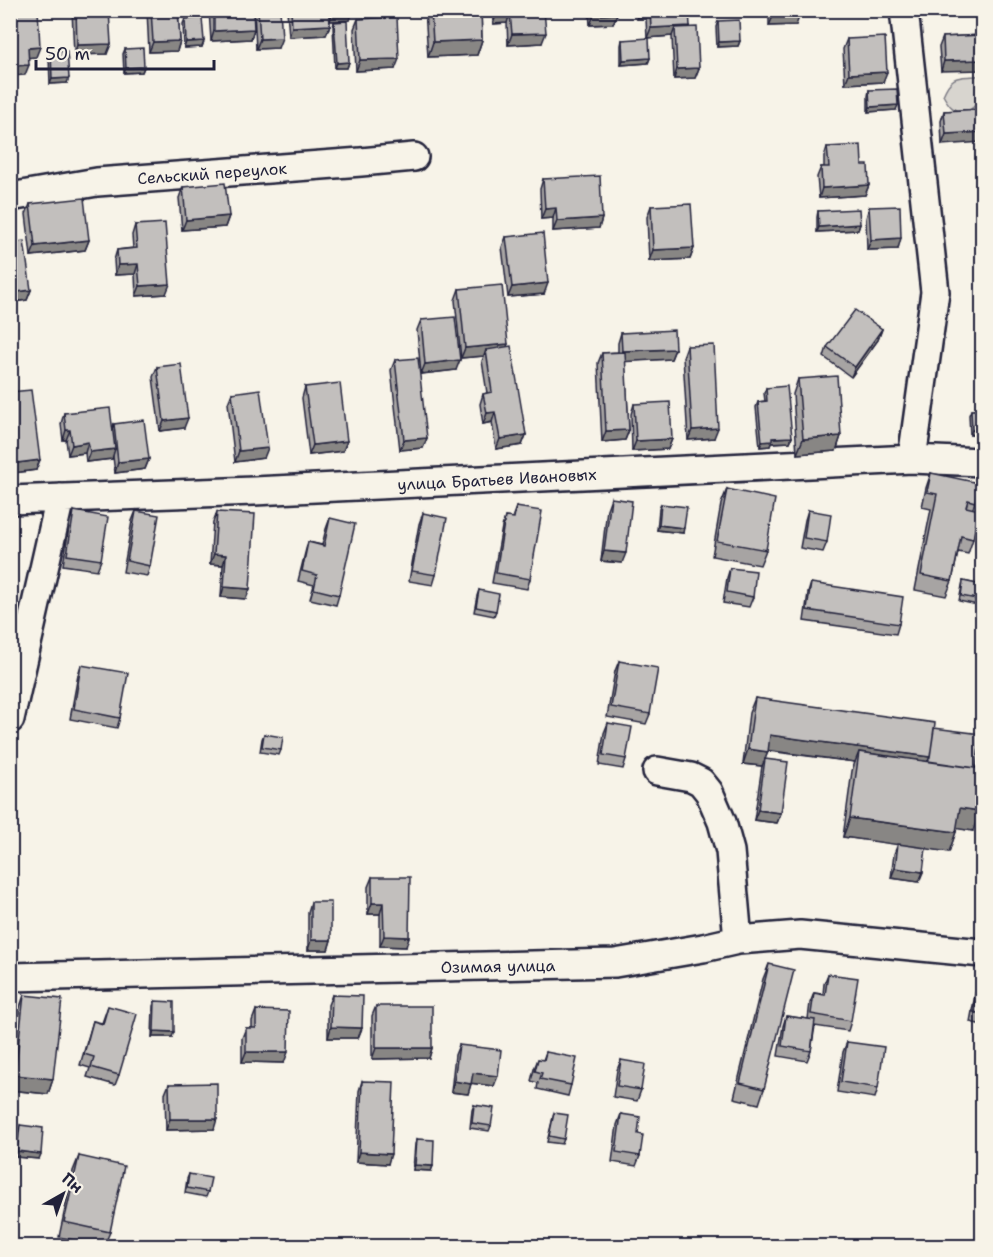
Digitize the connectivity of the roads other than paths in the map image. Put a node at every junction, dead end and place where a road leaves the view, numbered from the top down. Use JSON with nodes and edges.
{"nodes":[{"id":1,"x":904,"y":10,"type":"edge"},
{"id":2,"x":414,"y":157,"type":"dead end"},
{"id":3,"x":10,"y":197,"type":"edge"},
{"id":4,"x":912,"y":459,"type":"junction"},
{"id":5,"x":982,"y":462,"type":"edge"},
{"id":6,"x":60,"y":498,"type":"junction"},
{"id":7,"x":10,"y":500,"type":"edge"},
{"id":8,"x":10,"y":719,"type":"edge"},
{"id":9,"x":657,"y":771,"type":"dead end"},
{"id":10,"x":738,"y":940,"type":"junction"},
{"id":11,"x":982,"y":953,"type":"edge"},
{"id":12,"x":10,"y":977,"type":"edge"}],
"edges":[{"from":1,"to":4,"type":"street"},
{"from":2,"to":3,"type":"street","name":"Сельский переулок"},
{"from":4,"to":5,"type":"street","name":"улица Братьев Ивановых"},
{"from":4,"to":6,"type":"street","name":"улица Братьев Ивановых"},
{"from":6,"to":7,"type":"street","name":"улица Братьев Ивановых"},
{"from":6,"to":8,"type":"street"},
{"from":9,"to":10,"type":"street"},
{"from":10,"to":11,"type":"street","name":"Озимая улица"},
{"from":10,"to":12,"type":"street","name":"Озимая улица"}]}
